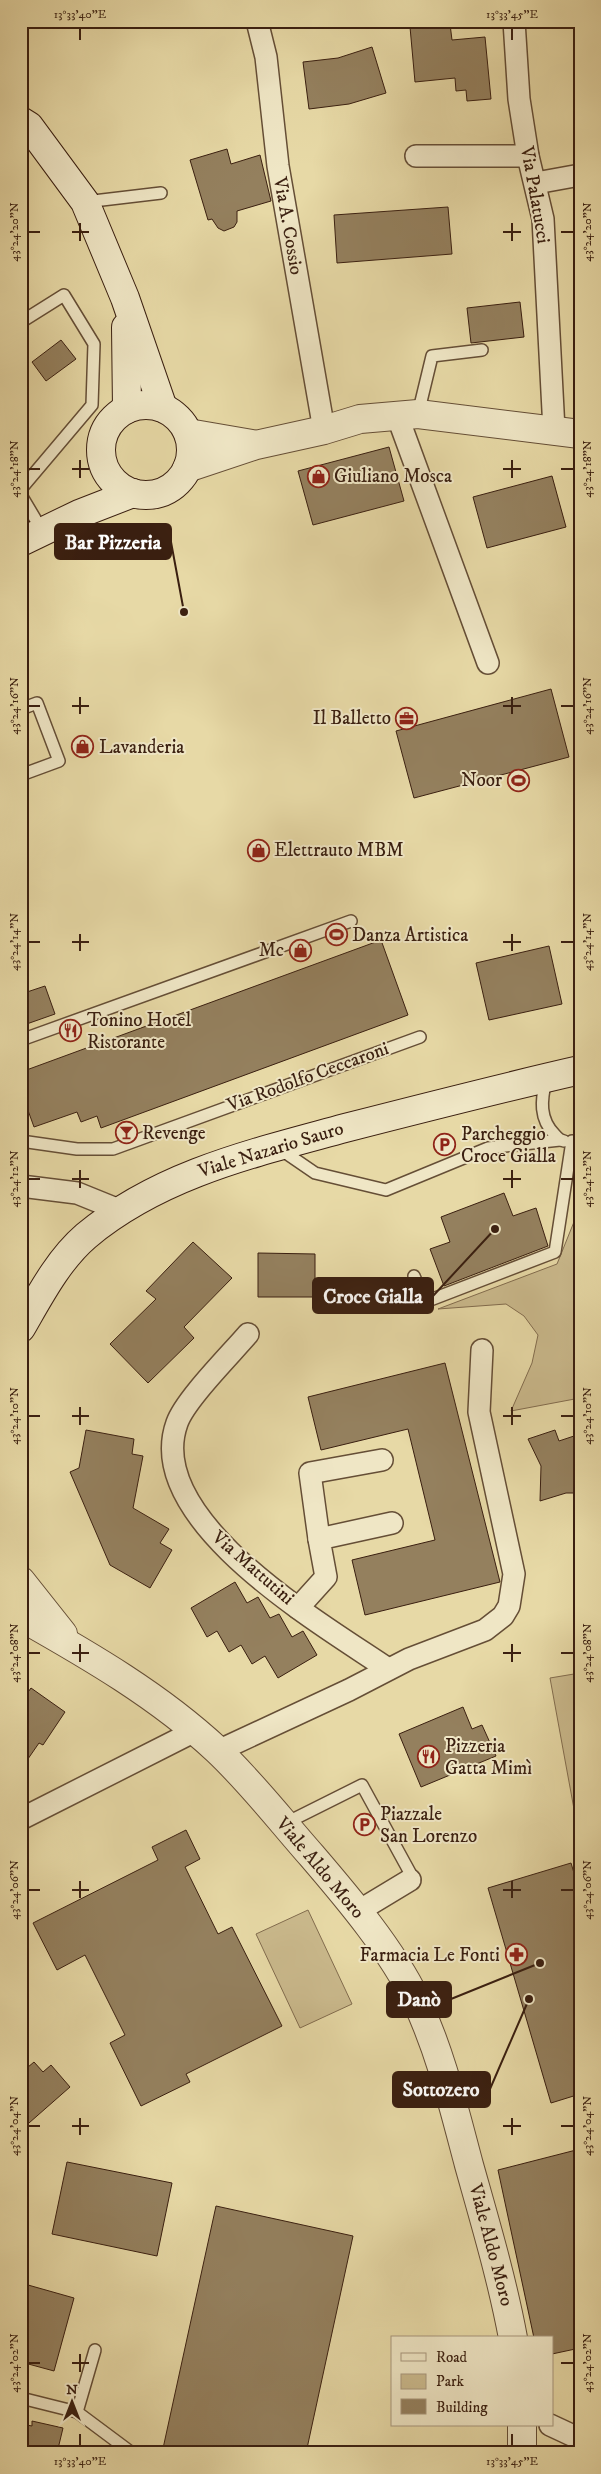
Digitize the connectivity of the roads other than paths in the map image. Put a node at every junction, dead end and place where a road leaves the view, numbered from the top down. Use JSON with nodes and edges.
{"nodes":[{"id":1,"x":258,"y":21,"type":"edge"},
{"id":2,"x":514,"y":21,"type":"edge"},
{"id":3,"x":21,"y":121,"type":"edge"},
{"id":4,"x":416,"y":156,"type":"dead end"},
{"id":5,"x":528,"y":156,"type":"junction"},
{"id":6,"x":580,"y":174,"type":"edge"},
{"id":7,"x":536,"y":183,"type":"junction"},
{"id":8,"x":161,"y":193,"type":"dead end"},
{"id":9,"x":85,"y":202,"type":"junction"},
{"id":10,"x":125,"y":298,"type":"junction"},
{"id":11,"x":21,"y":322,"type":"edge"},
{"id":12,"x":482,"y":350,"type":"dead end"},
{"id":13,"x":163,"y":408,"type":"junction"},
{"id":14,"x":127,"y":409,"type":"junction"},
{"id":15,"x":407,"y":414,"type":"junction"},
{"id":16,"x":324,"y":430,"type":"junction"},
{"id":17,"x":567,"y":432,"type":"edge"},
{"id":18,"x":188,"y":433,"type":"junction"},
{"id":19,"x":256,"y":445,"type":"junction"},
{"id":20,"x":187,"y":468,"type":"junction"},
{"id":21,"x":109,"y":475,"type":"junction"},
{"id":22,"x":21,"y":489,"type":"edge"},
{"id":23,"x":133,"y":493,"type":"junction"},
{"id":24,"x":21,"y":495,"type":"edge"},
{"id":25,"x":79,"y":514,"type":"junction"},
{"id":26,"x":32,"y":537,"type":"edge"},
{"id":27,"x":488,"y":663,"type":"dead end"},
{"id":28,"x":21,"y":709,"type":"edge"},
{"id":29,"x":21,"y":775,"type":"edge"},
{"id":30,"x":351,"y":921,"type":"dead end"},
{"id":31,"x":420,"y":1037,"type":"dead end"},
{"id":32,"x":21,"y":1040,"type":"edge"},
{"id":33,"x":580,"y":1070,"type":"edge"},
{"id":34,"x":547,"y":1078,"type":"junction"},
{"id":35,"x":571,"y":1140,"type":"edge"},
{"id":36,"x":21,"y":1141,"type":"edge"},
{"id":37,"x":276,"y":1146,"type":"junction"},
{"id":38,"x":21,"y":1186,"type":"edge"},
{"id":39,"x":120,"y":1210,"type":"junction"},
{"id":40,"x":414,"y":1276,"type":"dead end"},
{"id":41,"x":21,"y":1328,"type":"edge"},
{"id":42,"x":248,"y":1334,"type":"dead end"},
{"id":43,"x":482,"y":1350,"type":"dead end"},
{"id":44,"x":382,"y":1460,"type":"dead end"},
{"id":45,"x":392,"y":1523,"type":"dead end"},
{"id":46,"x":319,"y":1539,"type":"junction"},
{"id":47,"x":21,"y":1581,"type":"edge"},
{"id":48,"x":298,"y":1608,"type":"junction"},
{"id":49,"x":21,"y":1617,"type":"edge"},
{"id":50,"x":73,"y":1646,"type":"junction"},
{"id":51,"x":388,"y":1670,"type":"junction"},
{"id":52,"x":195,"y":1731,"type":"junction"},
{"id":53,"x":218,"y":1751,"type":"junction"},
{"id":54,"x":21,"y":1819,"type":"edge"},
{"id":55,"x":284,"y":1824,"type":"junction"},
{"id":56,"x":410,"y":1880,"type":"joint"},
{"id":57,"x":357,"y":1912,"type":"junction"},
{"id":58,"x":513,"y":2336,"type":"edge"},
{"id":59,"x":95,"y":2350,"type":"dead end"},
{"id":60,"x":21,"y":2398,"type":"edge"},
{"id":61,"x":77,"y":2412,"type":"junction"},
{"id":62,"x":522,"y":2426,"type":"edge"},
{"id":63,"x":552,"y":2426,"type":"edge"},
{"id":64,"x":580,"y":2439,"type":"edge"},
{"id":65,"x":132,"y":2453,"type":"edge"},
{"id":66,"x":522,"y":2453,"type":"edge"}],
"edges":[{"from":1,"to":16,"type":"street","name":"Via A. Cossio"},
{"from":2,"to":5,"type":"street","name":"Via Palatucci"},
{"from":3,"to":9,"type":"main road"},
{"from":4,"to":5,"type":"street"},
{"from":5,"to":7,"type":"street","name":"Via Palatucci"},
{"from":6,"to":7,"type":"street"},
{"from":7,"to":17,"type":"street","name":"Via Palatucci"},
{"from":8,"to":9,"type":"lane"},
{"from":9,"to":10,"type":"main road"},
{"from":10,"to":13,"type":"main road"},
{"from":10,"to":14,"type":"main road"},
{"from":11,"to":22,"type":"lane"},
{"from":12,"to":15,"type":"lane"},
{"from":13,"to":14,"type":"main road"},
{"from":13,"to":18,"type":"main road"},
{"from":14,"to":21,"type":"main road"},
{"from":15,"to":16,"type":"main road"},
{"from":15,"to":17,"type":"main road"},
{"from":15,"to":27,"type":"street"},
{"from":16,"to":19,"type":"main road"},
{"from":18,"to":19,"type":"main road"},
{"from":18,"to":20,"type":"main road"},
{"from":19,"to":20,"type":"main road"},
{"from":20,"to":23,"type":"main road"},
{"from":21,"to":23,"type":"main road"},
{"from":21,"to":25,"type":"main road"},
{"from":23,"to":25,"type":"main road"},
{"from":24,"to":26,"type":"lane"},
{"from":25,"to":26,"type":"main road"},
{"from":28,"to":29,"type":"lane"},
{"from":30,"to":32,"type":"lane"},
{"from":31,"to":36,"type":"lane","name":"Via Rodolfo Ceccaroni"},
{"from":33,"to":34,"type":"main road","name":"Viale Nazario Sauro"},
{"from":34,"to":35,"type":"lane"},
{"from":34,"to":37,"type":"main road","name":"Viale Nazario Sauro"},
{"from":35,"to":37,"type":"lane"},
{"from":35,"to":40,"type":"lane"},
{"from":37,"to":39,"type":"main road","name":"Viale Nazario Sauro"},
{"from":38,"to":39,"type":"street"},
{"from":39,"to":41,"type":"main road","name":"Viale Nazario Sauro"},
{"from":42,"to":48,"type":"street","name":"Via Mattutini"},
{"from":43,"to":51,"type":"street"},
{"from":44,"to":46,"type":"street"},
{"from":45,"to":46,"type":"street"},
{"from":46,"to":48,"type":"street"},
{"from":47,"to":50,"type":"main road","name":"Viale Aldo Moro"},
{"from":48,"to":51,"type":"street","name":"Via Mattutini"},
{"from":49,"to":50,"type":"main road","name":"Viale Aldo Moro"},
{"from":50,"to":52,"type":"main road","name":"Viale Aldo Moro"},
{"from":51,"to":53,"type":"street"},
{"from":52,"to":53,"type":"main road","name":"Viale Aldo Moro"},
{"from":52,"to":54,"type":"street"},
{"from":53,"to":55,"type":"main road","name":"Viale Aldo Moro"},
{"from":55,"to":56,"type":"lane"},
{"from":55,"to":57,"type":"main road","name":"Viale Aldo Moro"},
{"from":56,"to":57,"type":"street"},
{"from":57,"to":58,"type":"main road","name":"Viale Aldo Moro"},
{"from":59,"to":61,"type":"lane"},
{"from":60,"to":61,"type":"lane"},
{"from":61,"to":65,"type":"lane"},
{"from":62,"to":66,"type":"main road"},
{"from":63,"to":64,"type":"street"}]}
